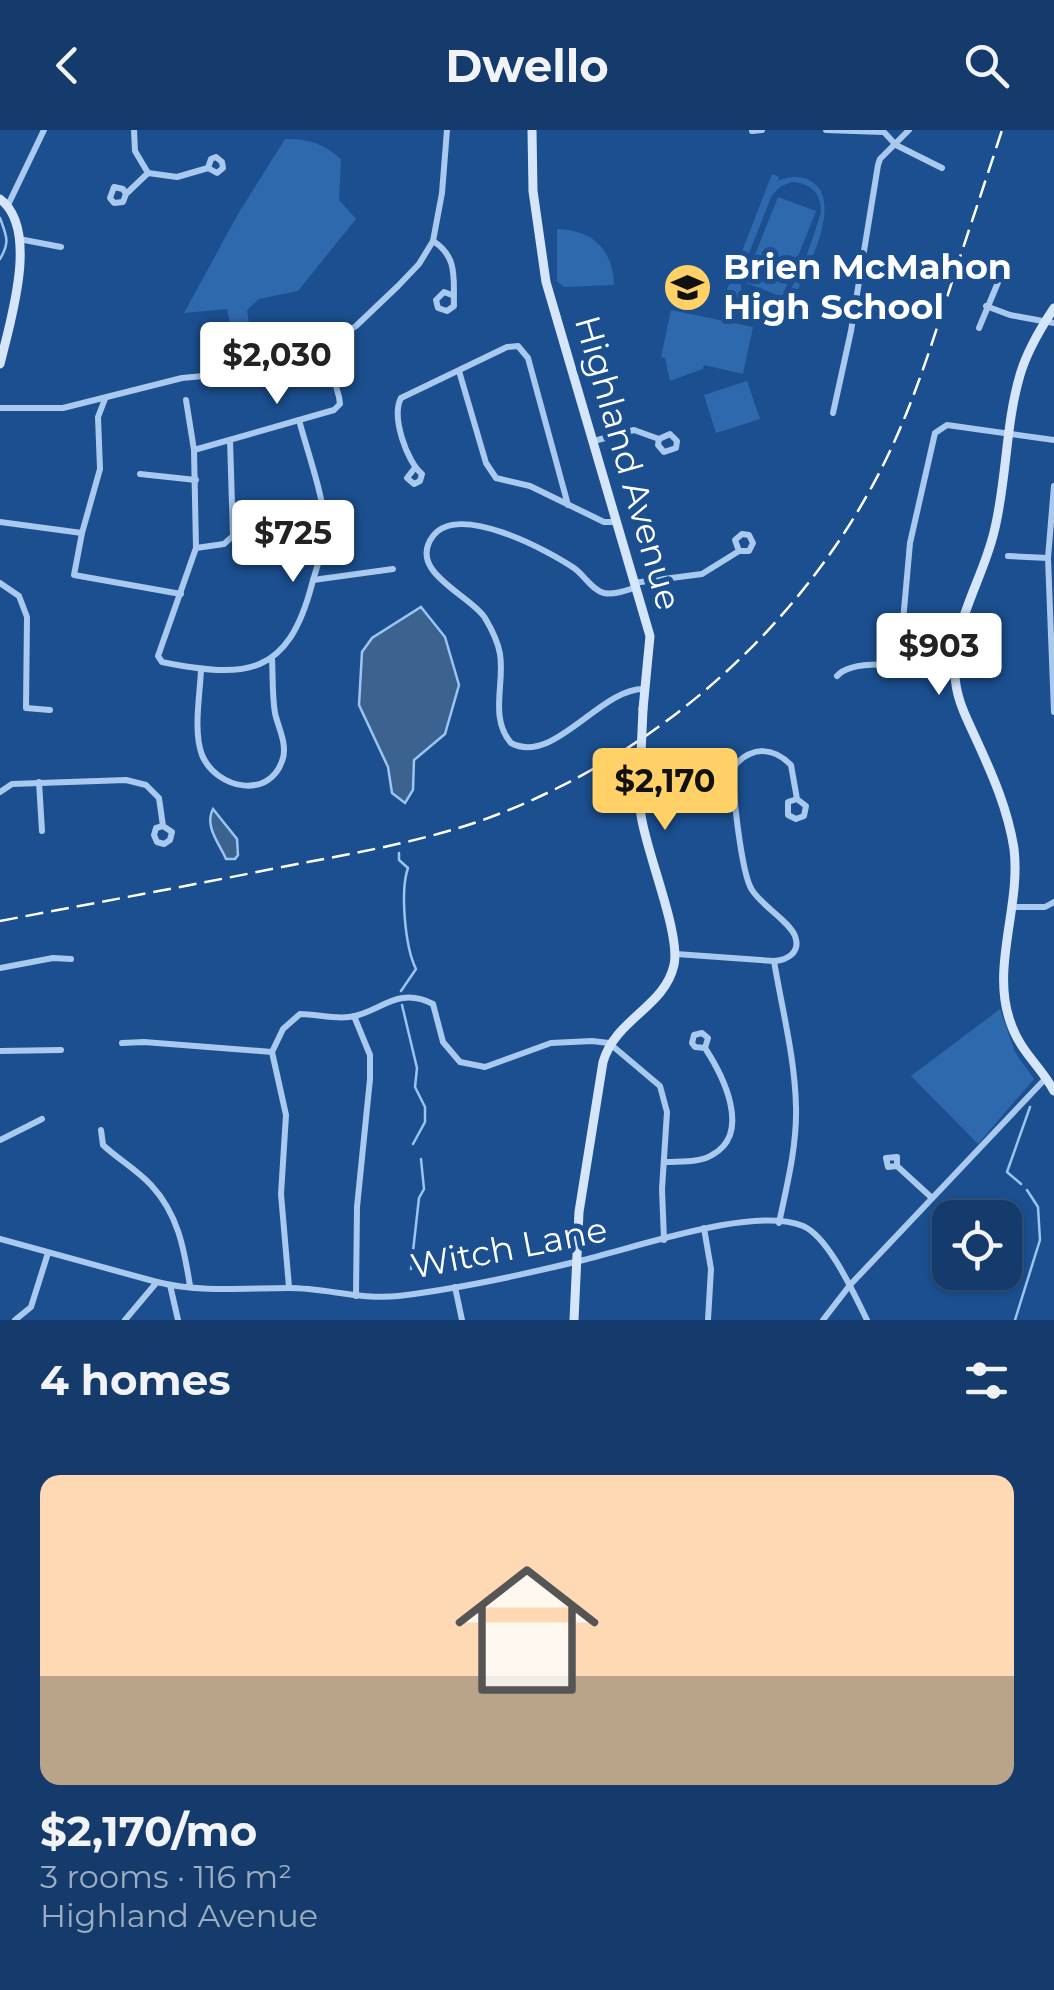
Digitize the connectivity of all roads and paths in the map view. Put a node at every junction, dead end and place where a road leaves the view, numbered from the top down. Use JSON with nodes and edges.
{"nodes":[{"id":1,"x":44,"y":130,"type":"edge"},
{"id":2,"x":134,"y":130,"type":"edge"},
{"id":3,"x":447,"y":130,"type":"edge"},
{"id":4,"x":532,"y":130,"type":"edge"},
{"id":5,"x":762,"y":130,"type":"edge"},
{"id":6,"x":826,"y":130,"type":"edge"},
{"id":7,"x":909,"y":130,"type":"edge"},
{"id":8,"x":752,"y":131,"type":"edge"},
{"id":9,"x":882,"y":131,"type":"edge"},
{"id":10,"x":896,"y":145,"type":"junction"},
{"id":11,"x":208,"y":168,"type":"dead end"},
{"id":12,"x":942,"y":168,"type":"dead end"},
{"id":13,"x":148,"y":173,"type":"junction"},
{"id":14,"x":126,"y":194,"type":"dead end"},
{"id":15,"x":4,"y":202,"type":"edge"},
{"id":16,"x":19,"y":239,"type":"junction"},
{"id":17,"x":433,"y":241,"type":"junction"},
{"id":18,"x":61,"y":246,"type":"dead end"},
{"id":19,"x":998,"y":280,"type":"dead end"},
{"id":20,"x":452,"y":295,"type":"dead end"},
{"id":21,"x":986,"y":306,"type":"junction"},
{"id":22,"x":1054,"y":308,"type":"edge"},
{"id":23,"x":1050,"y":322,"type":"edge"},
{"id":24,"x":978,"y":328,"type":"dead end"},
{"id":25,"x":324,"y":346,"type":"junction"},
{"id":26,"x":0,"y":364,"type":"edge"},
{"id":27,"x":459,"y":371,"type":"junction"},
{"id":28,"x":106,"y":399,"type":"junction"},
{"id":29,"x":186,"y":400,"type":"dead end"},
{"id":30,"x":0,"y":408,"type":"edge"},
{"id":31,"x":832,"y":413,"type":"dead end"},
{"id":32,"x":300,"y":420,"type":"junction"},
{"id":33,"x":1010,"y":435,"type":"junction"},
{"id":34,"x":659,"y":439,"type":"dead end"},
{"id":35,"x":230,"y":440,"type":"junction"},
{"id":36,"x":1054,"y":440,"type":"edge"},
{"id":37,"x":594,"y":441,"type":"junction"},
{"id":38,"x":194,"y":450,"type":"junction"},
{"id":39,"x":414,"y":469,"type":"dead end"},
{"id":40,"x":140,"y":474,"type":"dead end"},
{"id":41,"x":196,"y":480,"type":"junction"},
{"id":42,"x":1054,"y":486,"type":"edge"},
{"id":43,"x":568,"y":505,"type":"junction"},
{"id":44,"x":0,"y":522,"type":"edge"},
{"id":45,"x":616,"y":522,"type":"junction"},
{"id":46,"x":82,"y":533,"type":"junction"},
{"id":47,"x":196,"y":548,"type":"junction"},
{"id":48,"x":739,"y":551,"type":"dead end"},
{"id":49,"x":1008,"y":556,"type":"dead end"},
{"id":50,"x":1048,"y":558,"type":"junction"},
{"id":51,"x":393,"y":569,"type":"dead end"},
{"id":52,"x":313,"y":580,"type":"junction"},
{"id":53,"x":0,"y":583,"type":"edge"},
{"id":54,"x":634,"y":586,"type":"junction"},
{"id":55,"x":181,"y":594,"type":"junction"},
{"id":56,"x":272,"y":658,"type":"junction"},
{"id":57,"x":1053,"y":659,"type":"edge"},
{"id":58,"x":899,"y":666,"type":"junction"},
{"id":59,"x":201,"y":670,"type":"junction"},
{"id":60,"x":954,"y":671,"type":"junction"},
{"id":61,"x":837,"y":676,"type":"dead end"},
{"id":62,"x":645,"y":689,"type":"junction"},
{"id":63,"x":50,"y":710,"type":"dead end"},
{"id":64,"x":1054,"y":712,"type":"edge"},
{"id":65,"x":39,"y":782,"type":"junction"},
{"id":66,"x":0,"y":792,"type":"edge"},
{"id":67,"x":797,"y":798,"type":"dead end"},
{"id":68,"x":162,"y":826,"type":"dead end"},
{"id":69,"x":42,"y":830,"type":"dead end"},
{"id":70,"x":1054,"y":902,"type":"edge"},
{"id":71,"x":1014,"y":907,"type":"junction"},
{"id":72,"x":676,"y":954,"type":"junction"},
{"id":73,"x":71,"y":959,"type":"dead end"},
{"id":74,"x":774,"y":961,"type":"junction"},
{"id":75,"x":0,"y":968,"type":"edge"},
{"id":76,"x":354,"y":1016,"type":"junction"},
{"id":77,"x":122,"y":1043,"type":"dead end"},
{"id":78,"x":609,"y":1043,"type":"junction"},
{"id":79,"x":705,"y":1048,"type":"dead end"},
{"id":80,"x":61,"y":1050,"type":"dead end"},
{"id":81,"x":0,"y":1051,"type":"edge"},
{"id":82,"x":272,"y":1052,"type":"junction"},
{"id":83,"x":1050,"y":1074,"type":"edge"},
{"id":84,"x":1054,"y":1091,"type":"edge"},
{"id":85,"x":42,"y":1119,"type":"dead end"},
{"id":86,"x":101,"y":1130,"type":"dead end"},
{"id":87,"x":0,"y":1140,"type":"edge"},
{"id":88,"x":665,"y":1162,"type":"junction"},
{"id":89,"x":897,"y":1166,"type":"dead end"},
{"id":90,"x":932,"y":1198,"type":"junction"},
{"id":91,"x":779,"y":1223,"type":"junction"},
{"id":92,"x":704,"y":1228,"type":"junction"},
{"id":93,"x":0,"y":1239,"type":"edge"},
{"id":94,"x":664,"y":1240,"type":"junction"},
{"id":95,"x":48,"y":1252,"type":"junction"},
{"id":96,"x":575,"y":1262,"type":"junction"},
{"id":97,"x":157,"y":1282,"type":"junction"},
{"id":98,"x":170,"y":1285,"type":"junction"},
{"id":99,"x":850,"y":1285,"type":"junction"},
{"id":100,"x":190,"y":1286,"type":"junction"},
{"id":101,"x":455,"y":1287,"type":"junction"},
{"id":102,"x":289,"y":1288,"type":"junction"},
{"id":103,"x":356,"y":1296,"type":"junction"},
{"id":104,"x":15,"y":1320,"type":"edge"},
{"id":105,"x":126,"y":1320,"type":"edge"},
{"id":106,"x":178,"y":1320,"type":"edge"},
{"id":107,"x":462,"y":1320,"type":"edge"},
{"id":108,"x":574,"y":1320,"type":"edge"},
{"id":109,"x":708,"y":1320,"type":"edge"},
{"id":110,"x":824,"y":1320,"type":"edge"},
{"id":111,"x":868,"y":1320,"type":"edge"}],
"edges":[{"from":1,"to":15,"type":"street"},
{"from":2,"to":13,"type":"street"},
{"from":3,"to":17,"type":"street"},
{"from":4,"to":37,"type":"street","name":"Highland Avenue"},
{"from":5,"to":8,"type":"street"},
{"from":6,"to":9,"type":"street"},
{"from":7,"to":10,"type":"street"},
{"from":9,"to":10,"type":"street"},
{"from":10,"to":12,"type":"street"},
{"from":10,"to":31,"type":"street"},
{"from":11,"to":13,"type":"street"},
{"from":13,"to":14,"type":"street"},
{"from":15,"to":16,"type":"street"},
{"from":16,"to":18,"type":"street"},
{"from":16,"to":26,"type":"street"},
{"from":17,"to":20,"type":"street"},
{"from":17,"to":25,"type":"street"},
{"from":19,"to":21,"type":"street"},
{"from":21,"to":23,"type":"street"},
{"from":21,"to":24,"type":"street"},
{"from":22,"to":23,"type":"street"},
{"from":23,"to":33,"type":"street"},
{"from":25,"to":28,"type":"street"},
{"from":25,"to":32,"type":"street"},
{"from":27,"to":39,"type":"street"},
{"from":27,"to":43,"type":"street"},
{"from":27,"to":43,"type":"street"},
{"from":28,"to":30,"type":"street"},
{"from":28,"to":46,"type":"street"},
{"from":29,"to":38,"type":"street"},
{"from":32,"to":35,"type":"street"},
{"from":32,"to":52,"type":"street"},
{"from":33,"to":36,"type":"street"},
{"from":33,"to":58,"type":"street"},
{"from":33,"to":60,"type":"street"},
{"from":34,"to":37,"type":"street"},
{"from":35,"to":38,"type":"street"},
{"from":35,"to":47,"type":"street"},
{"from":37,"to":45,"type":"street","name":"Highland Avenue"},
{"from":38,"to":41,"type":"street"},
{"from":40,"to":41,"type":"street"},
{"from":41,"to":47,"type":"street"},
{"from":42,"to":50,"type":"street"},
{"from":43,"to":45,"type":"street"},
{"from":44,"to":46,"type":"street"},
{"from":45,"to":54,"type":"street","name":"Highland Avenue"},
{"from":46,"to":55,"type":"street"},
{"from":47,"to":55,"type":"street"},
{"from":48,"to":54,"type":"street"},
{"from":49,"to":50,"type":"street"},
{"from":50,"to":57,"type":"street"},
{"from":51,"to":52,"type":"street"},
{"from":52,"to":56,"type":"street"},
{"from":53,"to":63,"type":"street"},
{"from":54,"to":62,"type":"street","name":"Highland Avenue"},
{"from":54,"to":62,"type":"street"},
{"from":55,"to":59,"type":"street"},
{"from":56,"to":59,"type":"street"},
{"from":56,"to":59,"type":"street"},
{"from":57,"to":64,"type":"street"},
{"from":58,"to":60,"type":"street"},
{"from":58,"to":61,"type":"street"},
{"from":60,"to":71,"type":"street"},
{"from":62,"to":72,"type":"street","name":"Highland Avenue","bridge":true},
{"from":65,"to":66,"type":"street"},
{"from":65,"to":68,"type":"street"},
{"from":65,"to":69,"type":"street"},
{"from":67,"to":74,"type":"street"},
{"from":70,"to":71,"type":"street"},
{"from":71,"to":83,"type":"street"},
{"from":72,"to":74,"type":"street"},
{"from":72,"to":78,"type":"street"},
{"from":73,"to":75,"type":"street"},
{"from":74,"to":91,"type":"street"},
{"from":76,"to":78,"type":"street"},
{"from":76,"to":82,"type":"street"},
{"from":76,"to":103,"type":"street"},
{"from":77,"to":82,"type":"street"},
{"from":78,"to":88,"type":"street"},
{"from":78,"to":96,"type":"street"},
{"from":79,"to":88,"type":"street"},
{"from":80,"to":81,"type":"street"},
{"from":82,"to":102,"type":"street"},
{"from":83,"to":84,"type":"street"},
{"from":83,"to":90,"type":"street"},
{"from":85,"to":87,"type":"street"},
{"from":86,"to":100,"type":"street"},
{"from":88,"to":94,"type":"street"},
{"from":89,"to":90,"type":"street"},
{"from":90,"to":99,"type":"street"},
{"from":91,"to":92,"type":"street","name":"Witch Lane"},
{"from":91,"to":99,"type":"street","name":"Witch Lane"},
{"from":92,"to":94,"type":"street","name":"Witch Lane"},
{"from":92,"to":109,"type":"street"},
{"from":93,"to":95,"type":"street","name":"Witch Lane"},
{"from":94,"to":96,"type":"street","name":"Witch Lane"},
{"from":95,"to":97,"type":"street","name":"Witch Lane"},
{"from":95,"to":104,"type":"street"},
{"from":96,"to":101,"type":"street","name":"Witch Lane"},
{"from":96,"to":108,"type":"street"},
{"from":97,"to":98,"type":"street","name":"Witch Lane"},
{"from":97,"to":105,"type":"street"},
{"from":98,"to":100,"type":"street","name":"Witch Lane"},
{"from":98,"to":106,"type":"street"},
{"from":99,"to":110,"type":"street"},
{"from":99,"to":111,"type":"street","name":"Witch Lane"},
{"from":100,"to":102,"type":"street","name":"Witch Lane"},
{"from":101,"to":103,"type":"street","name":"Witch Lane"},
{"from":101,"to":107,"type":"street"},
{"from":102,"to":103,"type":"street","name":"Witch Lane"}]}
